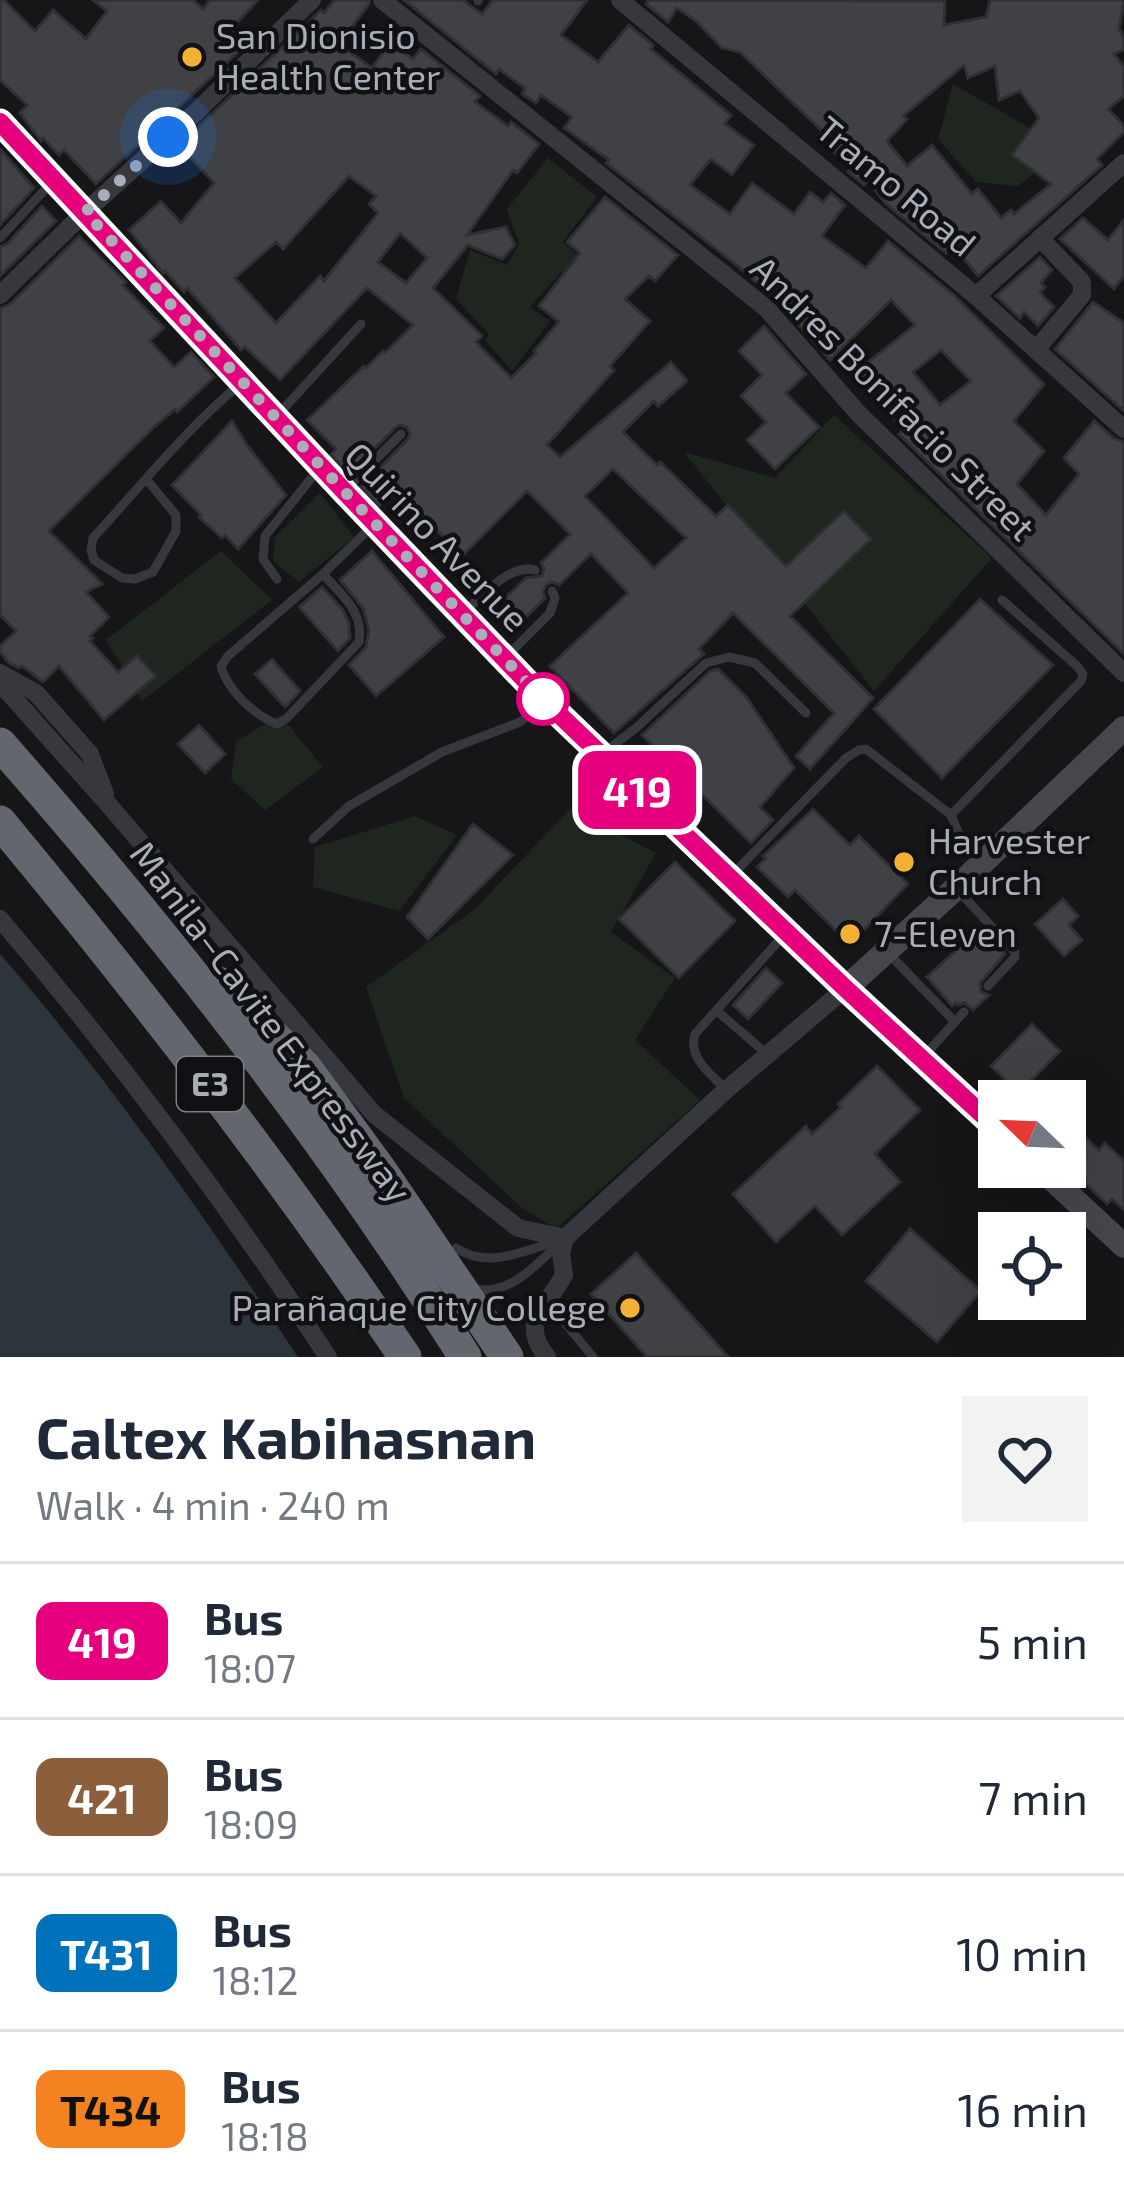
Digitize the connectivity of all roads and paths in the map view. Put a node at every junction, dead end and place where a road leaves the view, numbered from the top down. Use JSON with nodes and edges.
{"nodes":[{"id":1,"x":312,"y":0,"type":"edge"},
{"id":2,"x":382,"y":0,"type":"edge"},
{"id":3,"x":620,"y":0,"type":"edge"},
{"id":4,"x":0,"y":122,"type":"edge"},
{"id":5,"x":1124,"y":163,"type":"edge"},
{"id":6,"x":55,"y":179,"type":"junction"},
{"id":7,"x":85,"y":212,"type":"junction"},
{"id":8,"x":0,"y":238,"type":"edge"},
{"id":9,"x":1040,"y":238,"type":"junction"},
{"id":10,"x":0,"y":295,"type":"edge"},
{"id":11,"x":976,"y":296,"type":"junction"},
{"id":12,"x":362,"y":324,"type":"dead end"},
{"id":13,"x":1036,"y":350,"type":"junction"},
{"id":14,"x":242,"y":382,"type":"junction"},
{"id":15,"x":275,"y":417,"type":"junction"},
{"id":16,"x":1124,"y":429,"type":"edge"},
{"id":17,"x":401,"y":434,"type":"dead end"},
{"id":18,"x":321,"y":467,"type":"junction"},
{"id":19,"x":147,"y":479,"type":"junction"},
{"id":20,"x":344,"y":491,"type":"junction"},
{"id":21,"x":375,"y":523,"type":"junction"},
{"id":22,"x":535,"y":570,"type":"dead end"},
{"id":23,"x":323,"y":574,"type":"junction"},
{"id":24,"x":277,"y":579,"type":"dead end"},
{"id":25,"x":552,"y":591,"type":"dead end"},
{"id":26,"x":1002,"y":600,"type":"dead end"},
{"id":27,"x":461,"y":615,"type":"junction"},
{"id":28,"x":504,"y":659,"type":"junction"},
{"id":29,"x":0,"y":673,"type":"edge"},
{"id":30,"x":1124,"y":674,"type":"edge"},
{"id":31,"x":0,"y":683,"type":"edge"},
{"id":32,"x":545,"y":701,"type":"junction"},
{"id":33,"x":806,"y":713,"type":"dead end"},
{"id":34,"x":1124,"y":728,"type":"edge"},
{"id":35,"x":0,"y":744,"type":"edge"},
{"id":36,"x":600,"y":755,"type":"junction"},
{"id":37,"x":108,"y":804,"type":"junction"},
{"id":38,"x":951,"y":815,"type":"junction"},
{"id":39,"x":0,"y":822,"type":"edge"},
{"id":40,"x":313,"y":839,"type":"dead end"},
{"id":41,"x":987,"y":859,"type":"junction"},
{"id":42,"x":729,"y":878,"type":"junction"},
{"id":43,"x":956,"y":887,"type":"junction"},
{"id":44,"x":128,"y":893,"type":"junction"},
{"id":45,"x":0,"y":919,"type":"edge"},
{"id":46,"x":787,"y":932,"type":"junction"},
{"id":47,"x":887,"y":952,"type":"junction"},
{"id":48,"x":988,"y":986,"type":"dead end"},
{"id":49,"x":845,"y":988,"type":"junction"},
{"id":50,"x":717,"y":1010,"type":"junction"},
{"id":51,"x":964,"y":1012,"type":"dead end"},
{"id":52,"x":955,"y":1022,"type":"junction"},
{"id":53,"x":767,"y":1055,"type":"junction"},
{"id":54,"x":922,"y":1058,"type":"junction"},
{"id":55,"x":726,"y":1090,"type":"junction"},
{"id":56,"x":978,"y":1110,"type":"edge"},
{"id":57,"x":1062,"y":1188,"type":"edge"},
{"id":58,"x":566,"y":1238,"type":"junction"},
{"id":59,"x":1124,"y":1246,"type":"edge"},
{"id":60,"x":456,"y":1248,"type":"dead end"},
{"id":61,"x":468,"y":1286,"type":"dead end"},
{"id":62,"x":547,"y":1301,"type":"junction"},
{"id":63,"x":328,"y":1357,"type":"edge"},
{"id":64,"x":405,"y":1357,"type":"edge"},
{"id":65,"x":465,"y":1357,"type":"edge"},
{"id":66,"x":507,"y":1357,"type":"edge"},
{"id":67,"x":547,"y":1357,"type":"edge"},
{"id":68,"x":593,"y":1357,"type":"edge"}],
"edges":[{"from":1,"to":7,"type":"street"},
{"from":2,"to":30,"type":"street","name":"Andres Bonifacio Street"},
{"from":3,"to":11,"type":"street","name":"Tramo Road"},
{"from":4,"to":6,"type":"main road","name":"Quirino Avenue"},
{"from":5,"to":9,"type":"street"},
{"from":6,"to":7,"type":"main road","name":"Quirino Avenue"},
{"from":6,"to":8,"type":"lane"},
{"from":7,"to":10,"type":"street"},
{"from":7,"to":14,"type":"main road","name":"Quirino Avenue"},
{"from":9,"to":11,"type":"street"},
{"from":9,"to":13,"type":"street"},
{"from":11,"to":13,"type":"street","name":"Tramo Road"},
{"from":12,"to":15,"type":"lane"},
{"from":13,"to":16,"type":"street","name":"Tramo Road"},
{"from":14,"to":15,"type":"main road","name":"Quirino Avenue"},
{"from":14,"to":19,"type":"lane"},
{"from":15,"to":18,"type":"main road","name":"Quirino Avenue"},
{"from":17,"to":20,"type":"lane"},
{"from":18,"to":20,"type":"main road","name":"Quirino Avenue"},
{"from":18,"to":24,"type":"lane"},
{"from":19,"to":19,"type":"lane"},
{"from":20,"to":21,"type":"main road","name":"Quirino Avenue"},
{"from":21,"to":23,"type":"lane"},
{"from":21,"to":27,"type":"main road","name":"Quirino Avenue"},
{"from":22,"to":27,"type":"lane"},
{"from":23,"to":23,"type":"lane"},
{"from":25,"to":28,"type":"lane"},
{"from":26,"to":38,"type":"lane"},
{"from":27,"to":28,"type":"main road","name":"Quirino Avenue"},
{"from":28,"to":32,"type":"main road","name":"Quirino Avenue"},
{"from":29,"to":37,"type":"street"},
{"from":31,"to":37,"type":"street"},
{"from":32,"to":36,"type":"main road","name":"Quirino Avenue"},
{"from":32,"to":40,"type":"lane"},
{"from":33,"to":36,"type":"lane"},
{"from":34,"to":41,"type":"main road"},
{"from":35,"to":44,"type":"highway","name":"Manila–Cavite Expressway","number":"E3"},
{"from":36,"to":42,"type":"main road","name":"Quirino Avenue"},
{"from":37,"to":58,"type":"street"},
{"from":38,"to":41,"type":"lane"},
{"from":38,"to":42,"type":"lane"},
{"from":39,"to":64,"type":"highway","number":"E3"},
{"from":41,"to":43,"type":"main road"},
{"from":42,"to":46,"type":"main road","name":"Quirino Avenue"},
{"from":43,"to":47,"type":"main road"},
{"from":43,"to":48,"type":"lane"},
{"from":44,"to":65,"type":"highway","name":"Manila–Cavite Expressway","number":"E3"},
{"from":44,"to":66,"type":"highway"},
{"from":45,"to":63,"type":"street"},
{"from":46,"to":49,"type":"main road","name":"Quirino Avenue"},
{"from":46,"to":50,"type":"lane"},
{"from":47,"to":49,"type":"main road"},
{"from":47,"to":52,"type":"lane"},
{"from":49,"to":53,"type":"street"},
{"from":49,"to":54,"type":"main road","name":"Quirino Avenue"},
{"from":50,"to":53,"type":"lane"},
{"from":50,"to":55,"type":"lane"},
{"from":51,"to":52,"type":"lane"},
{"from":52,"to":54,"type":"lane"},
{"from":53,"to":55,"type":"street"},
{"from":54,"to":56,"type":"main road","name":"Quirino Avenue"},
{"from":55,"to":58,"type":"street"},
{"from":57,"to":59,"type":"main road"},
{"from":58,"to":60,"type":"lane"},
{"from":58,"to":61,"type":"lane"},
{"from":58,"to":62,"type":"street"},
{"from":62,"to":67,"type":"street"},
{"from":62,"to":68,"type":"lane"}]}
